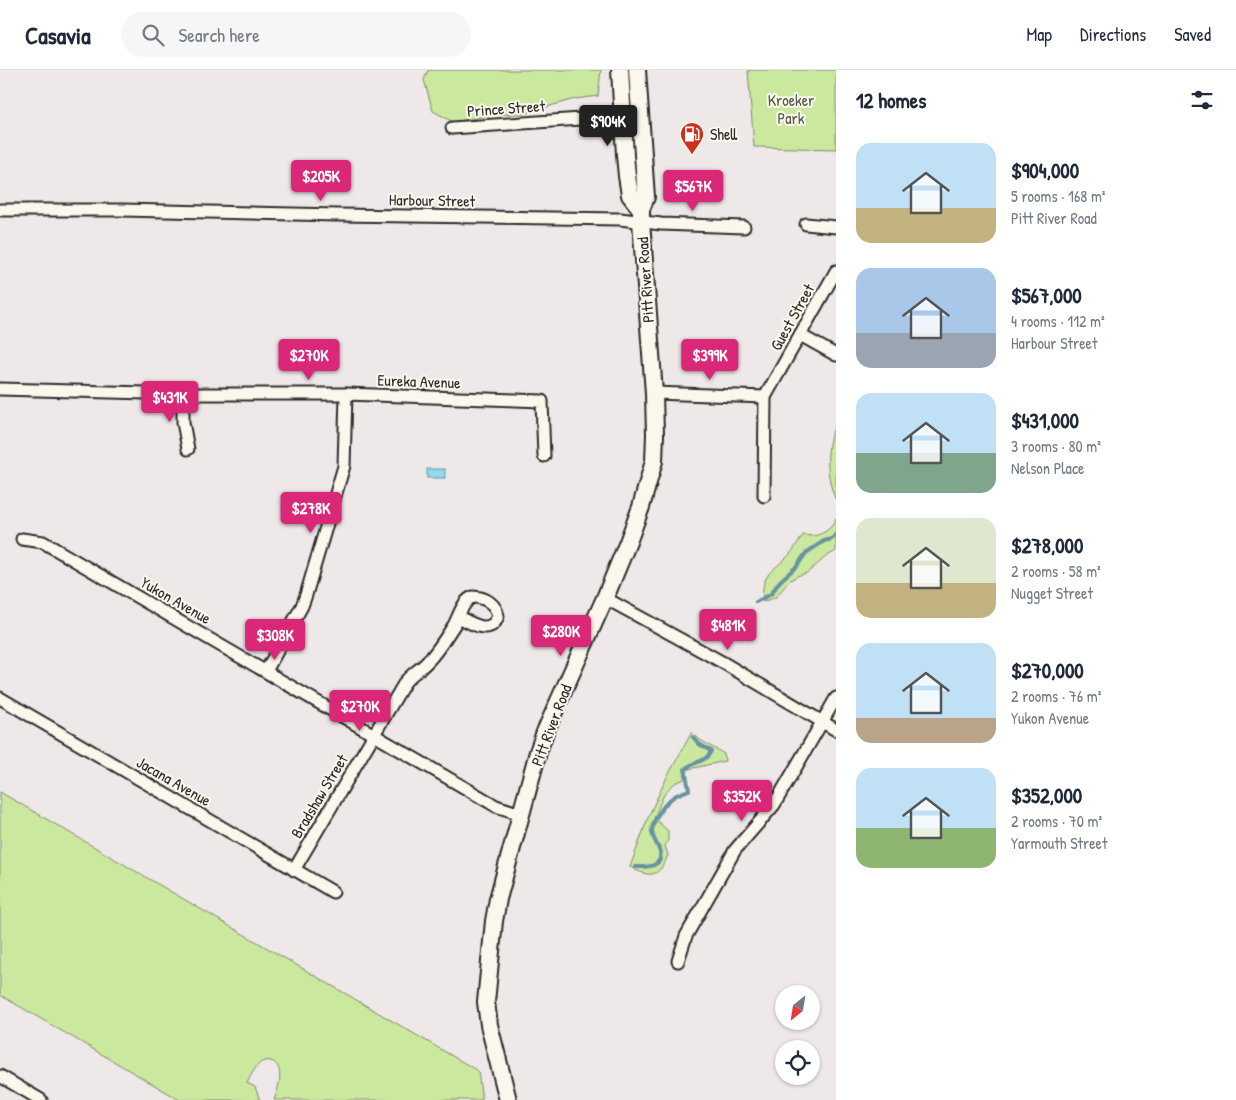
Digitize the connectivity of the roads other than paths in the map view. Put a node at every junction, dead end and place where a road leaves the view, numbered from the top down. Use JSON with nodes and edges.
{"nodes":[{"id":1,"x":620,"y":70,"type":"edge"},
{"id":2,"x":637,"y":70,"type":"edge"},
{"id":3,"x":623,"y":116,"type":"junction"},
{"id":4,"x":452,"y":128,"type":"dead end"},
{"id":5,"x":641,"y":128,"type":"junction"},
{"id":6,"x":0,"y":210,"type":"edge"},
{"id":7,"x":641,"y":215,"type":"junction"},
{"id":8,"x":806,"y":224,"type":"dead end"},
{"id":9,"x":744,"y":227,"type":"dead end"},
{"id":10,"x":836,"y":227,"type":"edge"},
{"id":11,"x":836,"y":271,"type":"edge"},
{"id":12,"x":800,"y":335,"type":"junction"},
{"id":13,"x":836,"y":355,"type":"edge"},
{"id":14,"x":0,"y":389,"type":"edge"},
{"id":15,"x":654,"y":393,"type":"junction"},
{"id":16,"x":183,"y":394,"type":"junction"},
{"id":17,"x":346,"y":394,"type":"junction"},
{"id":18,"x":765,"y":397,"type":"junction"},
{"id":19,"x":188,"y":449,"type":"dead end"},
{"id":20,"x":544,"y":456,"type":"dead end"},
{"id":21,"x":764,"y":496,"type":"dead end"},
{"id":22,"x":22,"y":539,"type":"dead end"},
{"id":23,"x":605,"y":598,"type":"junction"},
{"id":24,"x":459,"y":617,"type":"dead end"},
{"id":25,"x":266,"y":672,"type":"junction"},
{"id":26,"x":0,"y":698,"type":"edge"},
{"id":27,"x":836,"y":698,"type":"edge"},
{"id":28,"x":821,"y":722,"type":"junction"},
{"id":29,"x":836,"y":730,"type":"edge"},
{"id":30,"x":374,"y":735,"type":"junction"},
{"id":31,"x":521,"y":814,"type":"junction"},
{"id":32,"x":294,"y":870,"type":"junction"},
{"id":33,"x":332,"y":892,"type":"dead end"},
{"id":34,"x":678,"y":961,"type":"dead end"},
{"id":35,"x":0,"y":1076,"type":"edge"},
{"id":36,"x":41,"y":1100,"type":"edge"},
{"id":37,"x":508,"y":1100,"type":"edge"}],
"edges":[{"from":1,"to":3,"type":"main road","name":"Pitt River Road"},
{"from":2,"to":5,"type":"main road","name":"Pitt River Road"},
{"from":3,"to":4,"type":"street","name":"Prince Street"},
{"from":3,"to":5,"type":"main road"},
{"from":3,"to":7,"type":"main road","name":"Pitt River Road"},
{"from":5,"to":7,"type":"main road","name":"Pitt River Road"},
{"from":6,"to":7,"type":"street","name":"Harbour Street"},
{"from":7,"to":9,"type":"street","name":"Harbour Street"},
{"from":7,"to":15,"type":"main road","name":"Pitt River Road"},
{"from":8,"to":10,"type":"street"},
{"from":11,"to":12,"type":"street","name":"Guest Street"},
{"from":12,"to":13,"type":"street"},
{"from":12,"to":18,"type":"street","name":"Guest Street"},
{"from":14,"to":16,"type":"street","name":"Eureka Avenue"},
{"from":15,"to":18,"type":"street"},
{"from":15,"to":23,"type":"main road","name":"Pitt River Road"},
{"from":16,"to":17,"type":"street","name":"Eureka Avenue"},
{"from":16,"to":19,"type":"street"},
{"from":17,"to":20,"type":"street","name":"Eureka Avenue"},
{"from":17,"to":25,"type":"street"},
{"from":18,"to":21,"type":"street","name":"Guest Street"},
{"from":22,"to":25,"type":"street","name":"Yukon Avenue"},
{"from":23,"to":28,"type":"street"},
{"from":23,"to":31,"type":"main road","name":"Pitt River Road"},
{"from":24,"to":30,"type":"street","name":"Bradshaw Street"},
{"from":25,"to":30,"type":"street","name":"Yukon Avenue"},
{"from":26,"to":32,"type":"street","name":"Jacana Avenue"},
{"from":27,"to":28,"type":"street"},
{"from":28,"to":29,"type":"street"},
{"from":28,"to":34,"type":"street"},
{"from":30,"to":31,"type":"street","name":"Yukon Avenue"},
{"from":30,"to":32,"type":"street","name":"Bradshaw Street"},
{"from":31,"to":37,"type":"main road","name":"Pitt River Road"},
{"from":32,"to":33,"type":"street","name":"Jacana Avenue"},
{"from":35,"to":36,"type":"street"}]}
